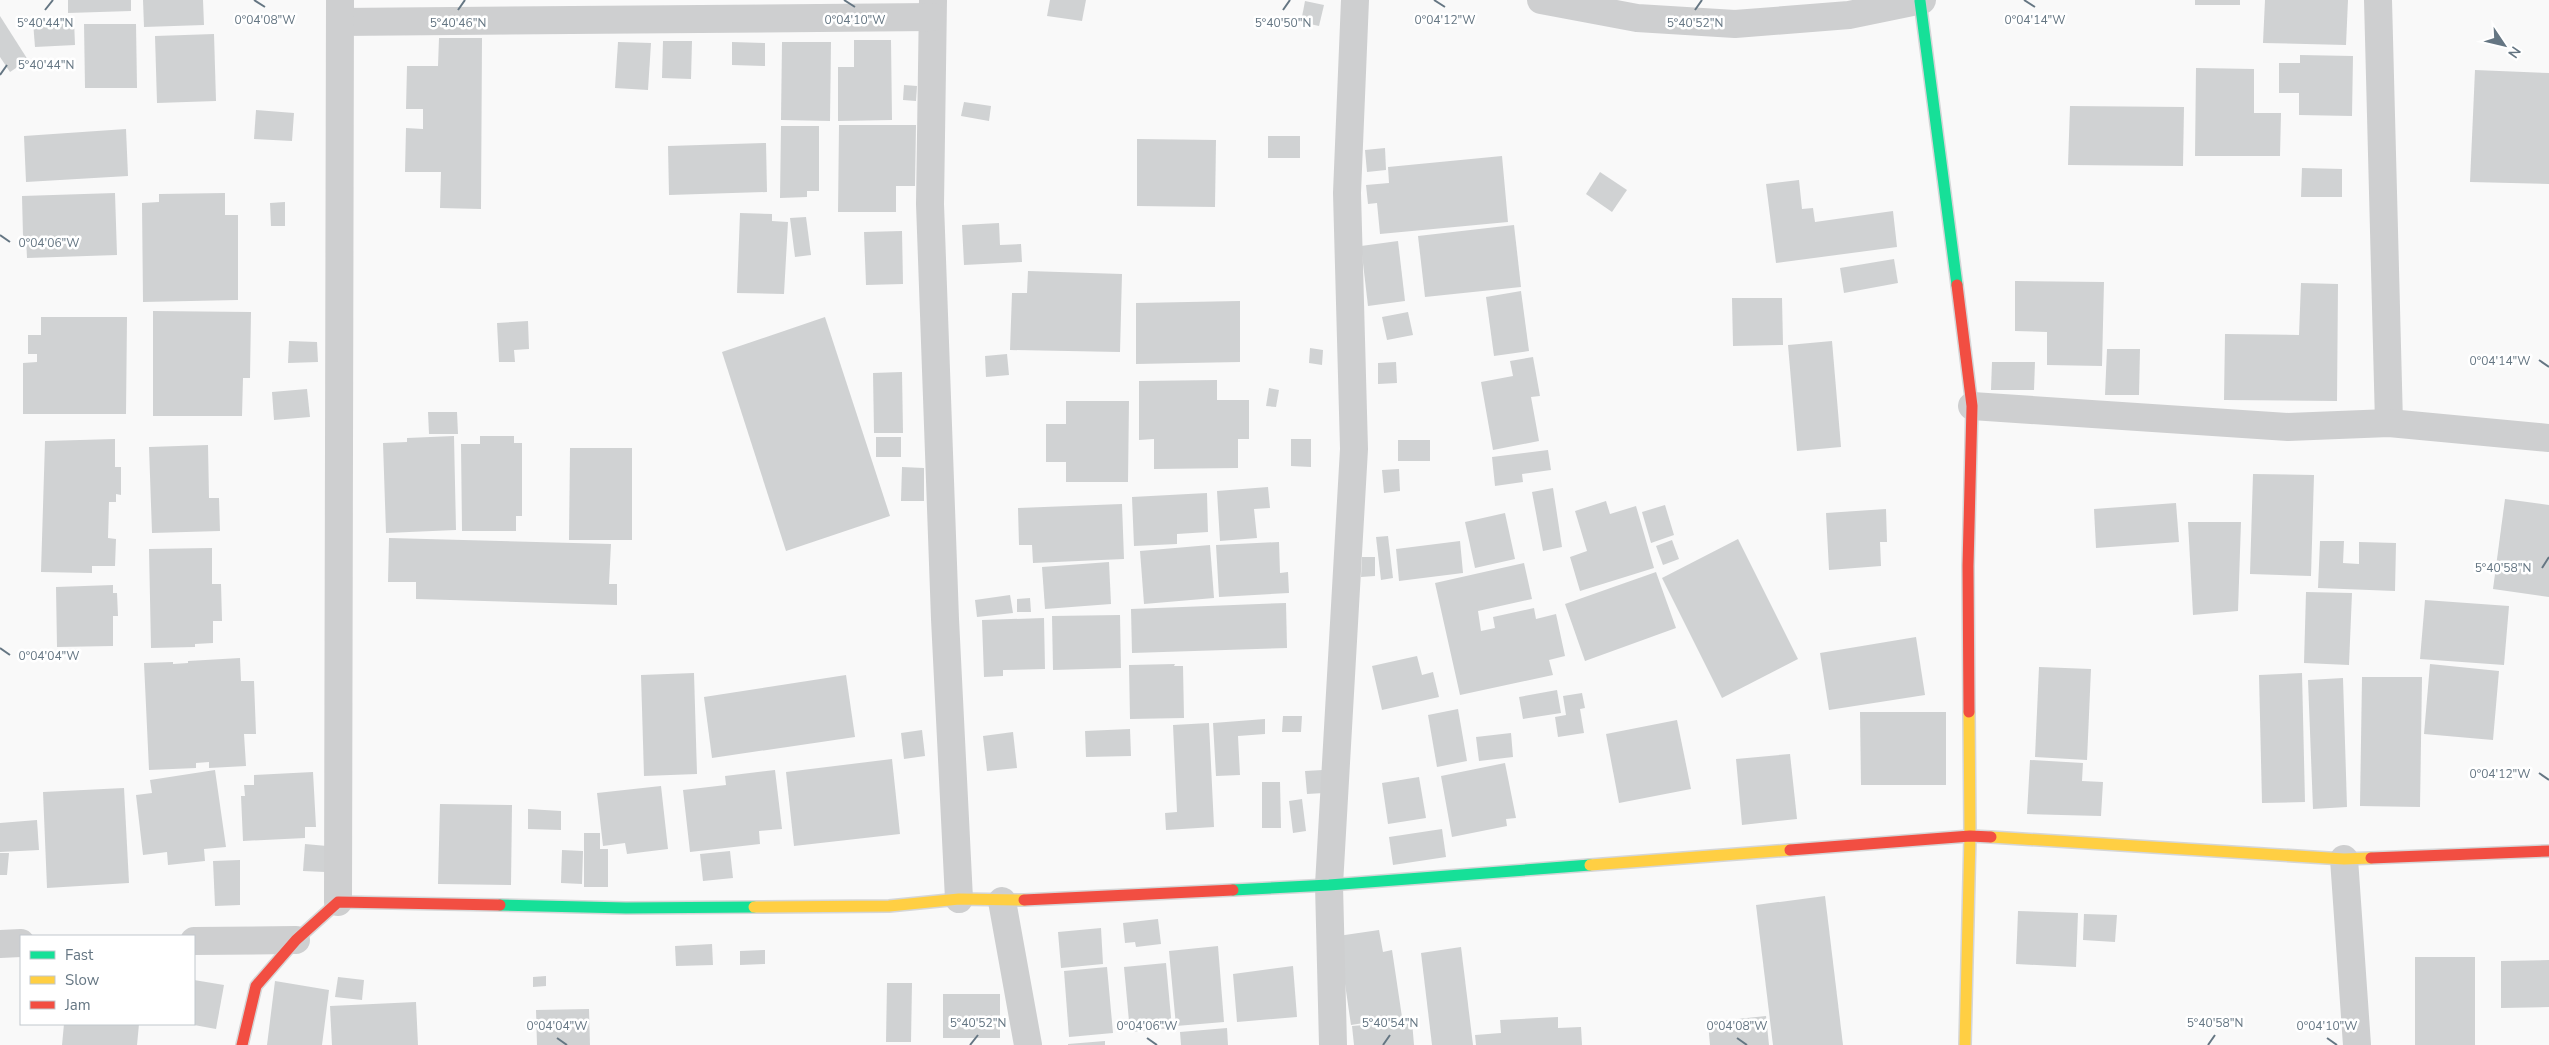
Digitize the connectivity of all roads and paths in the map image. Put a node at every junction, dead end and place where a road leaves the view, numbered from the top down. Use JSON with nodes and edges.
{"nodes":[{"id":1,"x":1355,"y":0,"type":"edge"},
{"id":2,"x":1541,"y":0,"type":"edge"},
{"id":3,"x":1921,"y":0,"type":"edge"},
{"id":4,"x":2378,"y":0,"type":"edge"},
{"id":5,"x":933,"y":9,"type":"edge"},
{"id":6,"x":340,"y":11,"type":"edge"},
{"id":7,"x":1972,"y":406,"type":"junction"},
{"id":8,"x":2389,"y":423,"type":"junction"},
{"id":9,"x":2549,"y":438,"type":"edge"},
{"id":10,"x":1970,"y":836,"type":"junction"},
{"id":11,"x":2549,"y":851,"type":"edge"},
{"id":12,"x":2344,"y":859,"type":"junction"},
{"id":13,"x":1329,"y":885,"type":"junction"},
{"id":14,"x":959,"y":899,"type":"junction"},
{"id":15,"x":1002,"y":901,"type":"junction"},
{"id":16,"x":338,"y":902,"type":"junction"},
{"id":17,"x":296,"y":940,"type":"junction"},
{"id":18,"x":195,"y":941,"type":"edge"},
{"id":19,"x":20,"y":943,"type":"edge"},
{"id":20,"x":0,"y":944,"type":"edge"},
{"id":21,"x":242,"y":1045,"type":"edge"},
{"id":22,"x":1028,"y":1045,"type":"edge"},
{"id":23,"x":1333,"y":1045,"type":"edge"},
{"id":24,"x":1965,"y":1045,"type":"edge"},
{"id":25,"x":2357,"y":1045,"type":"edge"}],
"edges":[{"from":1,"to":13,"type":"street"},
{"from":2,"to":3,"type":"street"},
{"from":3,"to":7,"type":"street"},
{"from":4,"to":8,"type":"street"},
{"from":5,"to":6,"type":"street"},
{"from":5,"to":14,"type":"street"},
{"from":6,"to":16,"type":"street"},
{"from":7,"to":8,"type":"street"},
{"from":7,"to":10,"type":"street"},
{"from":8,"to":9,"type":"street"},
{"from":10,"to":12,"type":"street"},
{"from":10,"to":13,"type":"street"},
{"from":10,"to":24,"type":"street"},
{"from":11,"to":12,"type":"street"},
{"from":12,"to":25,"type":"street"},
{"from":13,"to":15,"type":"street"},
{"from":13,"to":23,"type":"street"},
{"from":14,"to":15,"type":"street"},
{"from":14,"to":16,"type":"street"},
{"from":15,"to":22,"type":"street"},
{"from":16,"to":17,"type":"street"},
{"from":17,"to":18,"type":"street"},
{"from":17,"to":21,"type":"street"},
{"from":19,"to":20,"type":"street"}]}
